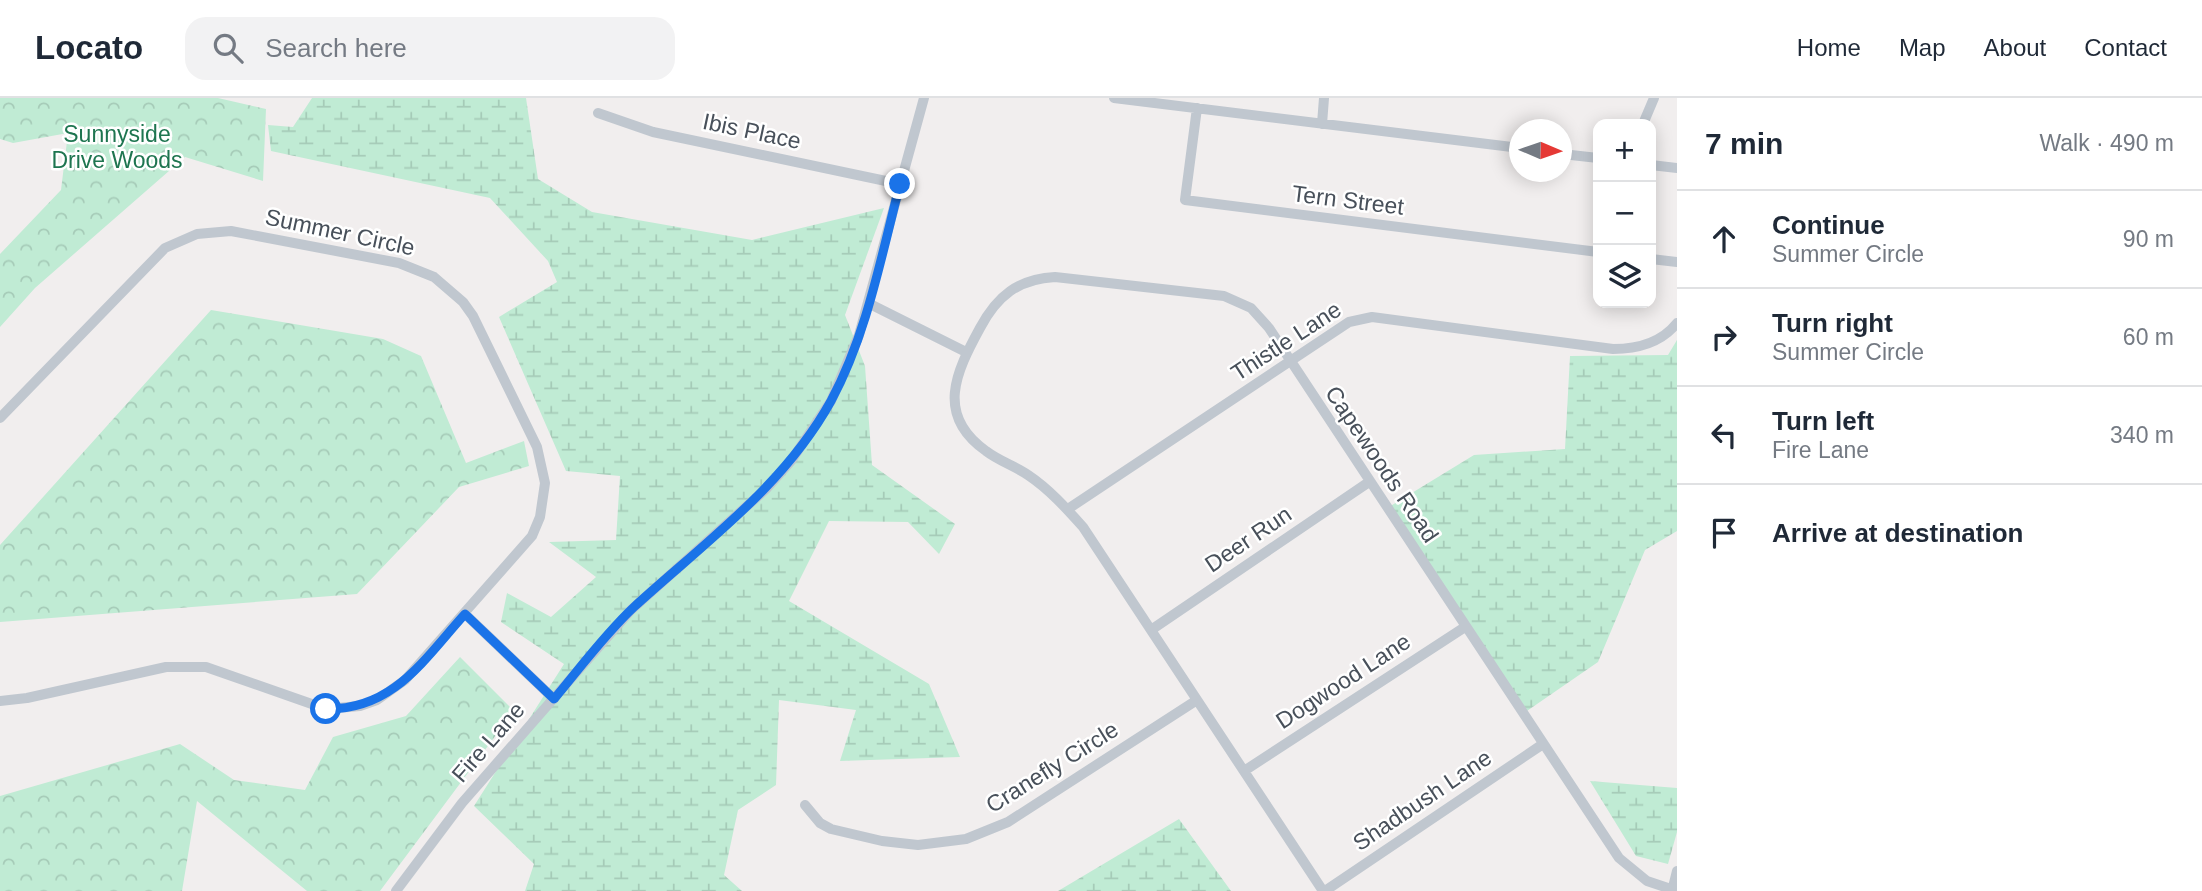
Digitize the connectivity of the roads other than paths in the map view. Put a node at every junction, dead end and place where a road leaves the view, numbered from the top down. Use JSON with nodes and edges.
{"nodes":[{"id":1,"x":924,"y":98,"type":"edge"},
{"id":2,"x":1114,"y":98,"type":"edge"},
{"id":3,"x":1324,"y":98,"type":"edge"},
{"id":4,"x":1654,"y":98,"type":"edge"},
{"id":5,"x":1197,"y":108,"type":"junction"},
{"id":6,"x":597,"y":113,"type":"dead end"},
{"id":7,"x":1645,"y":119,"type":"edge"},
{"id":8,"x":1322,"y":124,"type":"junction"},
{"id":9,"x":1509,"y":147,"type":"edge"},
{"id":10,"x":1572,"y":154,"type":"edge"},
{"id":11,"x":1593,"y":157,"type":"edge"},
{"id":12,"x":1656,"y":166,"type":"edge"},
{"id":13,"x":1677,"y":168,"type":"edge"},
{"id":14,"x":900,"y":184,"type":"junction"},
{"id":15,"x":1593,"y":251,"type":"edge"},
{"id":16,"x":1656,"y":260,"type":"edge"},
{"id":17,"x":1677,"y":262,"type":"edge"},
{"id":18,"x":868,"y":303,"type":"junction"},
{"id":19,"x":1676,"y":324,"type":"edge"},
{"id":20,"x":966,"y":352,"type":"junction"},
{"id":21,"x":1289,"y":362,"type":"junction"},
{"id":22,"x":0,"y":418,"type":"edge"},
{"id":23,"x":1369,"y":482,"type":"junction"},
{"id":24,"x":1068,"y":509,"type":"junction"},
{"id":25,"x":465,"y":614,"type":"junction"},
{"id":26,"x":1465,"y":627,"type":"junction"},
{"id":27,"x":1151,"y":630,"type":"junction"},
{"id":28,"x":554,"y":699,"type":"junction"},
{"id":29,"x":1197,"y":700,"type":"junction"},
{"id":30,"x":0,"y":701,"type":"edge"},
{"id":31,"x":1543,"y":744,"type":"junction"},
{"id":32,"x":1244,"y":771,"type":"junction"},
{"id":33,"x":806,"y":805,"type":"dead end"},
{"id":34,"x":1677,"y":871,"type":"edge"},
{"id":35,"x":1674,"y":890,"type":"edge"},
{"id":36,"x":396,"y":891,"type":"edge"},
{"id":37,"x":1324,"y":891,"type":"edge"}],
"edges":[{"from":1,"to":14,"type":"street","name":"Fire Lane"},
{"from":2,"to":5,"type":"street"},
{"from":3,"to":8,"type":"street"},
{"from":4,"to":7,"type":"street"},
{"from":5,"to":8,"type":"street"},
{"from":5,"to":15,"type":"street","name":"Tern Street"},
{"from":6,"to":14,"type":"street","name":"Ibis Place"},
{"from":8,"to":9,"type":"street"},
{"from":10,"to":11,"type":"street"},
{"from":12,"to":13,"type":"street"},
{"from":14,"to":18,"type":"street","name":"Fire Lane"},
{"from":16,"to":17,"type":"street"},
{"from":18,"to":20,"type":"street"},
{"from":18,"to":28,"type":"street","name":"Fire Lane"},
{"from":19,"to":21,"type":"street","name":"Thistle Lane"},
{"from":20,"to":21,"type":"street","name":"Capewoods Road"},
{"from":20,"to":24,"type":"street","name":"Capewoods Road"},
{"from":21,"to":23,"type":"street","name":"Capewoods Road"},
{"from":21,"to":24,"type":"street","name":"Thistle Lane"},
{"from":22,"to":25,"type":"street","name":"Summer Circle"},
{"from":23,"to":26,"type":"street","name":"Capewoods Road"},
{"from":23,"to":27,"type":"street","name":"Deer Run"},
{"from":24,"to":27,"type":"street","name":"Capewoods Road"},
{"from":25,"to":28,"type":"street"},
{"from":25,"to":30,"type":"street","name":"Summer Circle"},
{"from":26,"to":31,"type":"street","name":"Capewoods Road"},
{"from":26,"to":32,"type":"street","name":"Dogwood Lane"},
{"from":27,"to":29,"type":"street","name":"Capewoods Road"},
{"from":28,"to":36,"type":"street","name":"Fire Lane"},
{"from":29,"to":32,"type":"street","name":"Capewoods Road"},
{"from":29,"to":33,"type":"street","name":"Cranefly Circle"},
{"from":31,"to":35,"type":"street","name":"Capewoods Road"},
{"from":31,"to":37,"type":"street","name":"Shadbush Lane"},
{"from":32,"to":37,"type":"street","name":"Capewoods Road"},
{"from":34,"to":35,"type":"street"}]}
